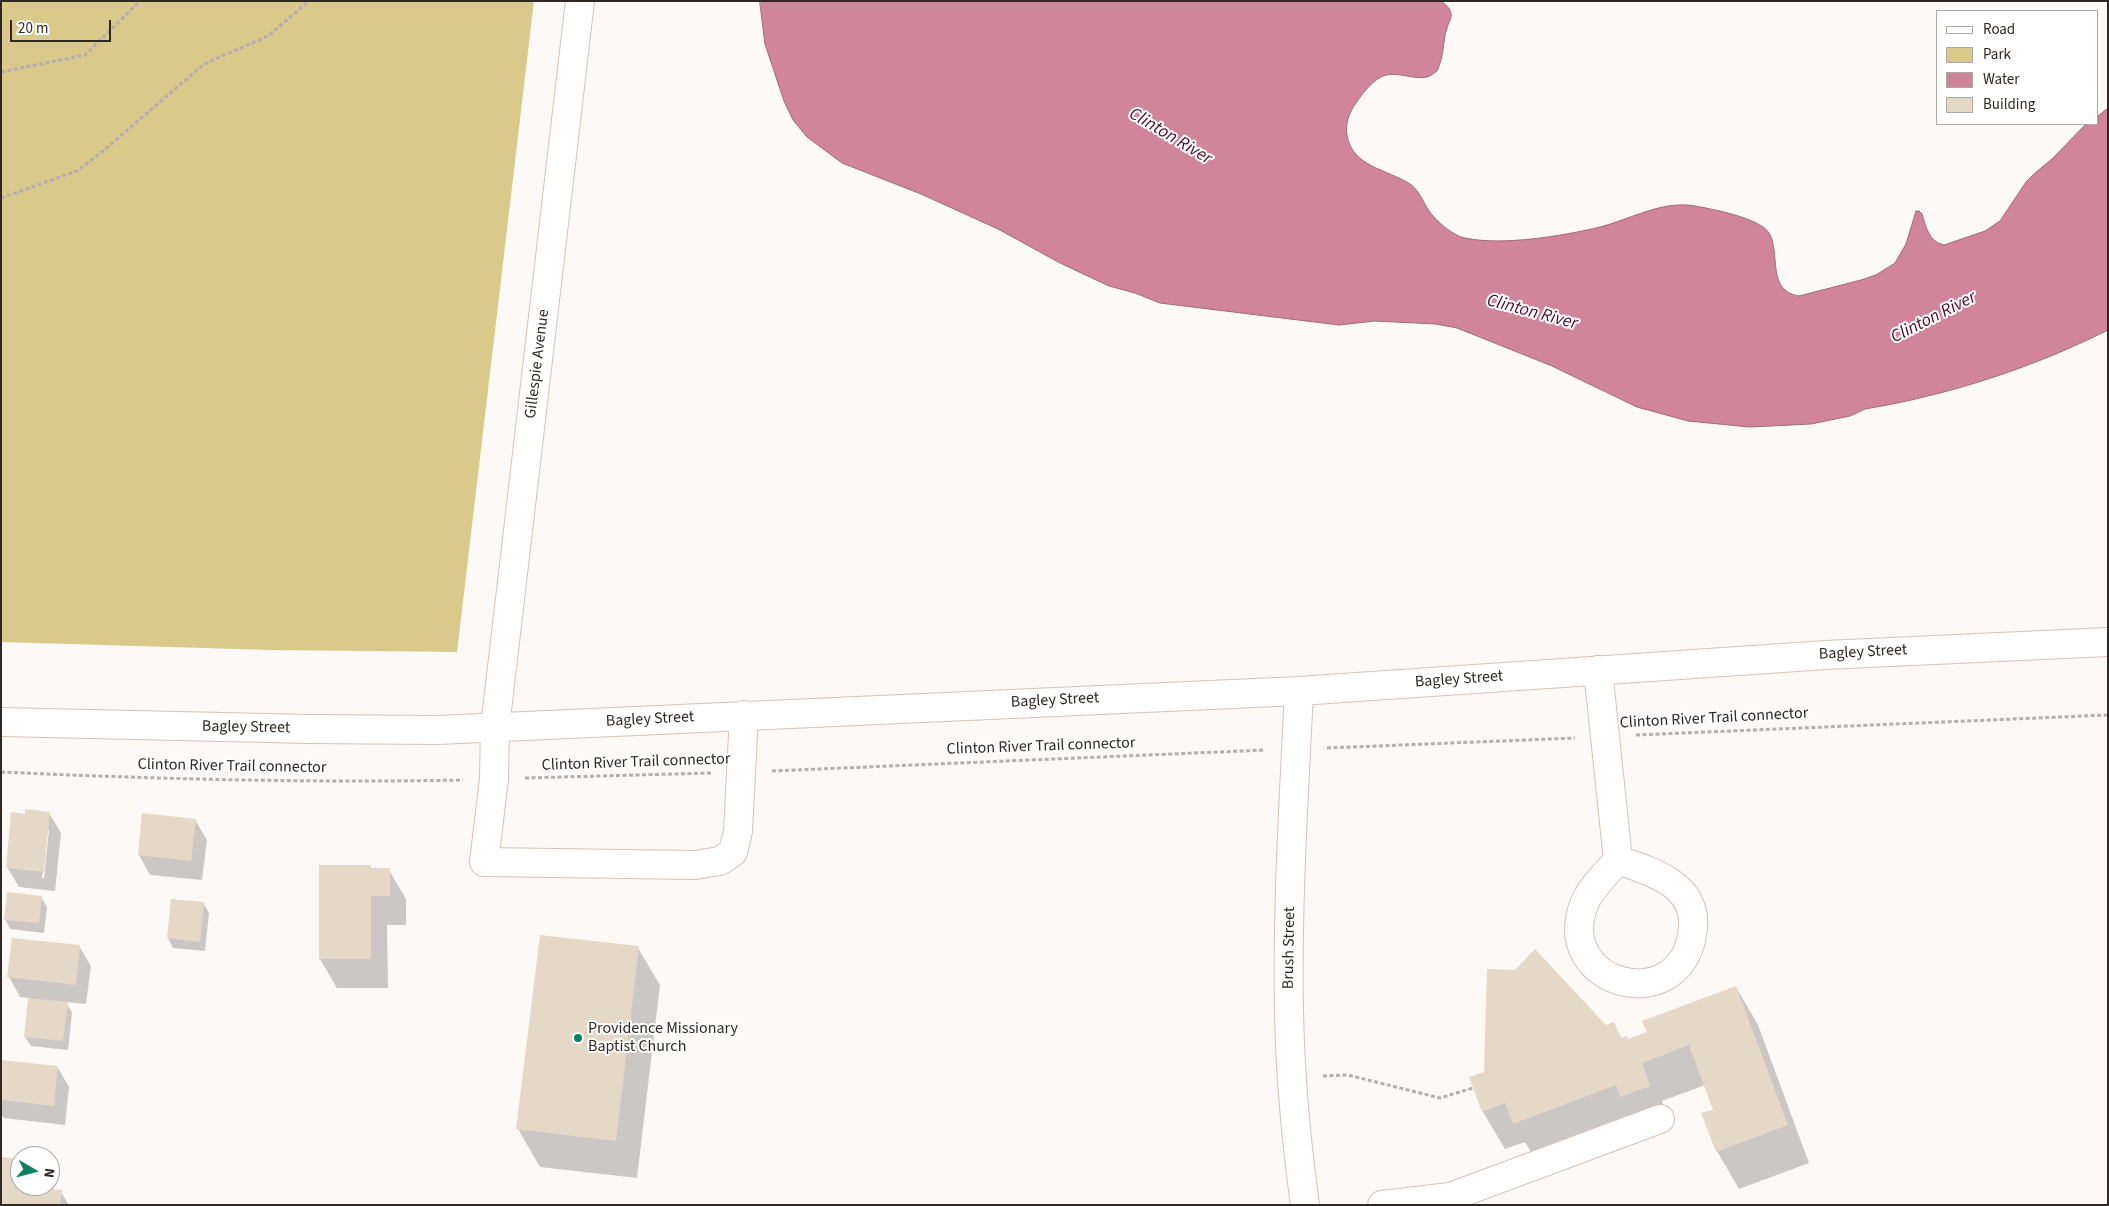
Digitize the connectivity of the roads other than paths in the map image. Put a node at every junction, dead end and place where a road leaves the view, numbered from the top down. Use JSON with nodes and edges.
{"nodes":[{"id":1,"x":580,"y":1,"type":"edge"},
{"id":2,"x":2108,"y":642,"type":"edge"},
{"id":3,"x":1598,"y":670,"type":"junction"},
{"id":4,"x":1298,"y":691,"type":"junction"},
{"id":5,"x":744,"y":715,"type":"junction"},
{"id":6,"x":1,"y":722,"type":"edge"},
{"id":7,"x":495,"y":727,"type":"junction"},
{"id":8,"x":1618,"y":860,"type":"junction"},
{"id":9,"x":1660,"y":1119,"type":"dead end"},
{"id":10,"x":1305,"y":1205,"type":"edge"},
{"id":11,"x":1382,"y":1205,"type":"edge"}],
"edges":[{"from":1,"to":7,"type":"street","name":"Gillespie Avenue"},
{"from":2,"to":3,"type":"street","name":"Bagley Street"},
{"from":3,"to":4,"type":"street","name":"Bagley Street"},
{"from":3,"to":8,"type":"street"},
{"from":4,"to":5,"type":"street","name":"Bagley Street"},
{"from":4,"to":10,"type":"street","name":"Brush Street"},
{"from":5,"to":7,"type":"street","name":"Bagley Street"},
{"from":5,"to":7,"type":"street","name":"Gillespie Avenue"},
{"from":6,"to":7,"type":"street","name":"Bagley Street"},
{"from":8,"to":8,"type":"street"},
{"from":9,"to":11,"type":"street"}]}
